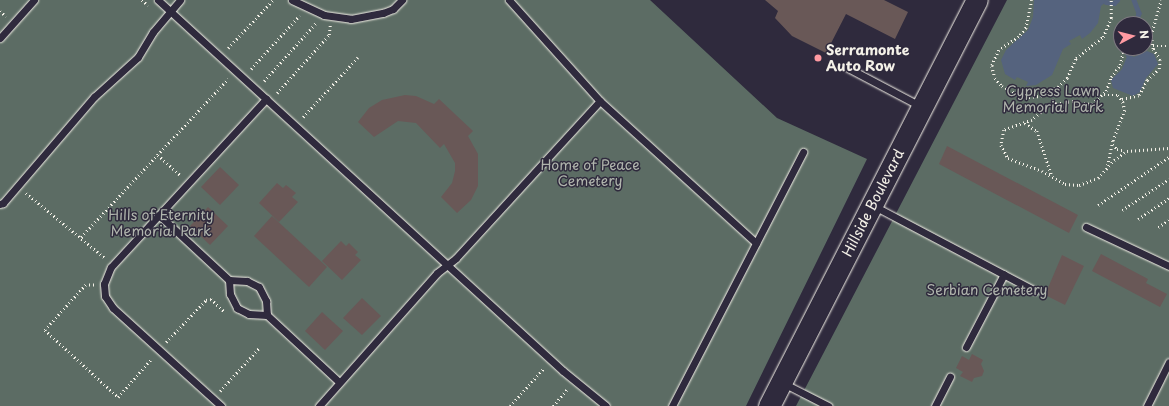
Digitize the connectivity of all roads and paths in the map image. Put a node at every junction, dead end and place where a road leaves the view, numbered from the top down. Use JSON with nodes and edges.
{"nodes":[{"id":1,"x":34,"y":0,"type":"edge"},
{"id":2,"x":158,"y":0,"type":"edge"},
{"id":3,"x":180,"y":0,"type":"edge"},
{"id":4,"x":273,"y":0,"type":"edge"},
{"id":5,"x":292,"y":0,"type":"edge"},
{"id":6,"x":402,"y":0,"type":"edge"},
{"id":7,"x":509,"y":0,"type":"edge"},
{"id":8,"x":976,"y":0,"type":"edge"},
{"id":9,"x":1032,"y":0,"type":"edge"},
{"id":10,"x":1161,"y":0,"type":"edge"},
{"id":11,"x":1111,"y":3,"type":"edge"},
{"id":12,"x":306,"y":8,"type":"junction"},
{"id":13,"x":170,"y":11,"type":"junction"},
{"id":14,"x":327,"y":15,"type":"junction"},
{"id":15,"x":1153,"y":21,"type":"edge"},
{"id":16,"x":0,"y":38,"type":"edge"},
{"id":17,"x":1153,"y":46,"type":"edge"},
{"id":18,"x":1169,"y":46,"type":"edge"},
{"id":19,"x":228,"y":48,"type":"dead end"},
{"id":20,"x":1153,"y":48,"type":"edge"},
{"id":21,"x":1122,"y":56,"type":"edge"},
{"id":22,"x":358,"y":58,"type":"dead end"},
{"id":23,"x":848,"y":68,"type":"dead end"},
{"id":24,"x":251,"y":69,"type":"dead end"},
{"id":25,"x":229,"y":78,"type":"dead end"},
{"id":26,"x":264,"y":80,"type":"dead end"},
{"id":27,"x":1049,"y":92,"type":"junction"},
{"id":28,"x":277,"y":93,"type":"dead end"},
{"id":29,"x":1102,"y":96,"type":"junction"},
{"id":30,"x":266,"y":99,"type":"junction"},
{"id":31,"x":1122,"y":99,"type":"junction"},
{"id":32,"x":600,"y":101,"type":"junction"},
{"id":33,"x":1053,"y":102,"type":"junction"},
{"id":34,"x":922,"y":107,"type":"junction"},
{"id":35,"x":303,"y":117,"type":"dead end"},
{"id":36,"x":1022,"y":123,"type":"junction"},
{"id":37,"x":1113,"y":141,"type":"junction"},
{"id":38,"x":1169,"y":148,"type":"edge"},
{"id":39,"x":1127,"y":151,"type":"junction"},
{"id":40,"x":803,"y":152,"type":"dead end"},
{"id":41,"x":158,"y":155,"type":"junction"},
{"id":42,"x":1169,"y":157,"type":"edge"},
{"id":43,"x":1106,"y":169,"type":"junction"},
{"id":44,"x":1055,"y":179,"type":"junction"},
{"id":45,"x":1169,"y":179,"type":"edge"},
{"id":46,"x":188,"y":183,"type":"junction"},
{"id":47,"x":18,"y":186,"type":"junction"},
{"id":48,"x":1169,"y":198,"type":"edge"},
{"id":49,"x":0,"y":204,"type":"edge"},
{"id":50,"x":872,"y":205,"type":"junction"},
{"id":51,"x":1098,"y":205,"type":"dead end"},
{"id":52,"x":1122,"y":210,"type":"dead end"},
{"id":53,"x":159,"y":215,"type":"junction"},
{"id":54,"x":1138,"y":219,"type":"dead end"},
{"id":55,"x":1169,"y":220,"type":"edge"},
{"id":56,"x":1086,"y":227,"type":"dead end"},
{"id":57,"x":1158,"y":227,"type":"dead end"},
{"id":58,"x":81,"y":237,"type":"junction"},
{"id":59,"x":756,"y":243,"type":"junction"},
{"id":60,"x":113,"y":265,"type":"junction"},
{"id":61,"x":447,"y":265,"type":"junction"},
{"id":62,"x":1169,"y":266,"type":"edge"},
{"id":63,"x":1004,"y":274,"type":"junction"},
{"id":64,"x":229,"y":280,"type":"junction"},
{"id":65,"x":104,"y":290,"type":"junction"},
{"id":66,"x":1035,"y":290,"type":"dead end"},
{"id":67,"x":239,"y":309,"type":"junction"},
{"id":68,"x":267,"y":315,"type":"junction"},
{"id":69,"x":966,"y":347,"type":"dead end"},
{"id":70,"x":259,"y":348,"type":"dead end"},
{"id":71,"x":159,"y":350,"type":"junction"},
{"id":72,"x":551,"y":360,"type":"junction"},
{"id":73,"x":1169,"y":362,"type":"edge"},
{"id":74,"x":950,"y":377,"type":"dead end"},
{"id":75,"x":575,"y":381,"type":"junction"},
{"id":76,"x":339,"y":382,"type":"junction"},
{"id":77,"x":781,"y":382,"type":"junction"},
{"id":78,"x":213,"y":399,"type":"junction"},
{"id":79,"x":221,"y":406,"type":"edge"},
{"id":80,"x":319,"y":406,"type":"edge"},
{"id":81,"x":510,"y":406,"type":"edge"},
{"id":82,"x":553,"y":406,"type":"edge"},
{"id":83,"x":606,"y":406,"type":"edge"},
{"id":84,"x":672,"y":406,"type":"edge"},
{"id":85,"x":769,"y":406,"type":"edge"},
{"id":86,"x":828,"y":406,"type":"edge"},
{"id":87,"x":935,"y":406,"type":"edge"},
{"id":88,"x":1147,"y":406,"type":"edge"}],
"edges":[{"from":1,"to":16,"type":"lane"},
{"from":2,"to":13,"type":"lane"},
{"from":3,"to":13,"type":"lane"},
{"from":4,"to":19,"type":"path"},
{"from":5,"to":12,"type":"lane"},
{"from":6,"to":14,"type":"lane"},
{"from":7,"to":32,"type":"lane"},
{"from":8,"to":34,"type":"main road","name":"Hillside Boulevard"},
{"from":9,"to":27,"type":"path"},
{"from":10,"to":15,"type":"path"},
{"from":11,"to":27,"type":"path"},
{"from":12,"to":14,"type":"lane"},
{"from":12,"to":24,"type":"path"},
{"from":13,"to":30,"type":"lane"},
{"from":13,"to":47,"type":"lane"},
{"from":14,"to":26,"type":"path"},
{"from":14,"to":28,"type":"path"},
{"from":17,"to":18,"type":"path"},
{"from":20,"to":31,"type":"path"},
{"from":21,"to":29,"type":"path"},
{"from":22,"to":35,"type":"path"},
{"from":23,"to":34,"type":"lane"},
{"from":25,"to":41,"type":"path"},
{"from":27,"to":33,"type":"path"},
{"from":29,"to":31,"type":"path"},
{"from":29,"to":33,"type":"path"},
{"from":30,"to":46,"type":"lane"},
{"from":30,"to":61,"type":"lane"},
{"from":31,"to":37,"type":"path"},
{"from":32,"to":59,"type":"lane"},
{"from":32,"to":61,"type":"lane"},
{"from":33,"to":36,"type":"path"},
{"from":34,"to":50,"type":"main road","name":"Hillside Boulevard"},
{"from":36,"to":44,"type":"path"},
{"from":36,"to":44,"type":"path"},
{"from":37,"to":39,"type":"path"},
{"from":37,"to":43,"type":"path"},
{"from":38,"to":39,"type":"path"},
{"from":39,"to":43,"type":"path"},
{"from":40,"to":59,"type":"lane"},
{"from":41,"to":46,"type":"path"},
{"from":41,"to":58,"type":"path"},
{"from":42,"to":51,"type":"path"},
{"from":43,"to":44,"type":"path"},
{"from":45,"to":52,"type":"path"},
{"from":46,"to":53,"type":"lane"},
{"from":47,"to":49,"type":"lane"},
{"from":47,"to":58,"type":"path"},
{"from":48,"to":54,"type":"path"},
{"from":50,"to":63,"type":"lane"},
{"from":50,"to":77,"type":"main road","name":"Hillside Boulevard"},
{"from":53,"to":60,"type":"lane"},
{"from":53,"to":64,"type":"lane"},
{"from":55,"to":57,"type":"path"},
{"from":56,"to":62,"type":"lane"},
{"from":58,"to":60,"type":"path"},
{"from":59,"to":84,"type":"lane"},
{"from":60,"to":65,"type":"lane"},
{"from":61,"to":72,"type":"lane"},
{"from":61,"to":76,"type":"lane"},
{"from":63,"to":66,"type":"lane"},
{"from":63,"to":69,"type":"lane"},
{"from":64,"to":67,"type":"lane"},
{"from":64,"to":68,"type":"lane"},
{"from":65,"to":71,"type":"lane"},
{"from":65,"to":71,"type":"path"},
{"from":67,"to":68,"type":"lane"},
{"from":67,"to":71,"type":"path"},
{"from":68,"to":76,"type":"lane"},
{"from":70,"to":78,"type":"path"},
{"from":71,"to":78,"type":"lane"},
{"from":72,"to":75,"type":"lane"},
{"from":72,"to":81,"type":"path"},
{"from":73,"to":88,"type":"lane"},
{"from":74,"to":87,"type":"lane"},
{"from":75,"to":82,"type":"path"},
{"from":75,"to":83,"type":"lane"},
{"from":76,"to":80,"type":"lane"},
{"from":77,"to":85,"type":"main road","name":"Hillside Boulevard"},
{"from":77,"to":86,"type":"lane"},
{"from":78,"to":79,"type":"lane"}]}
